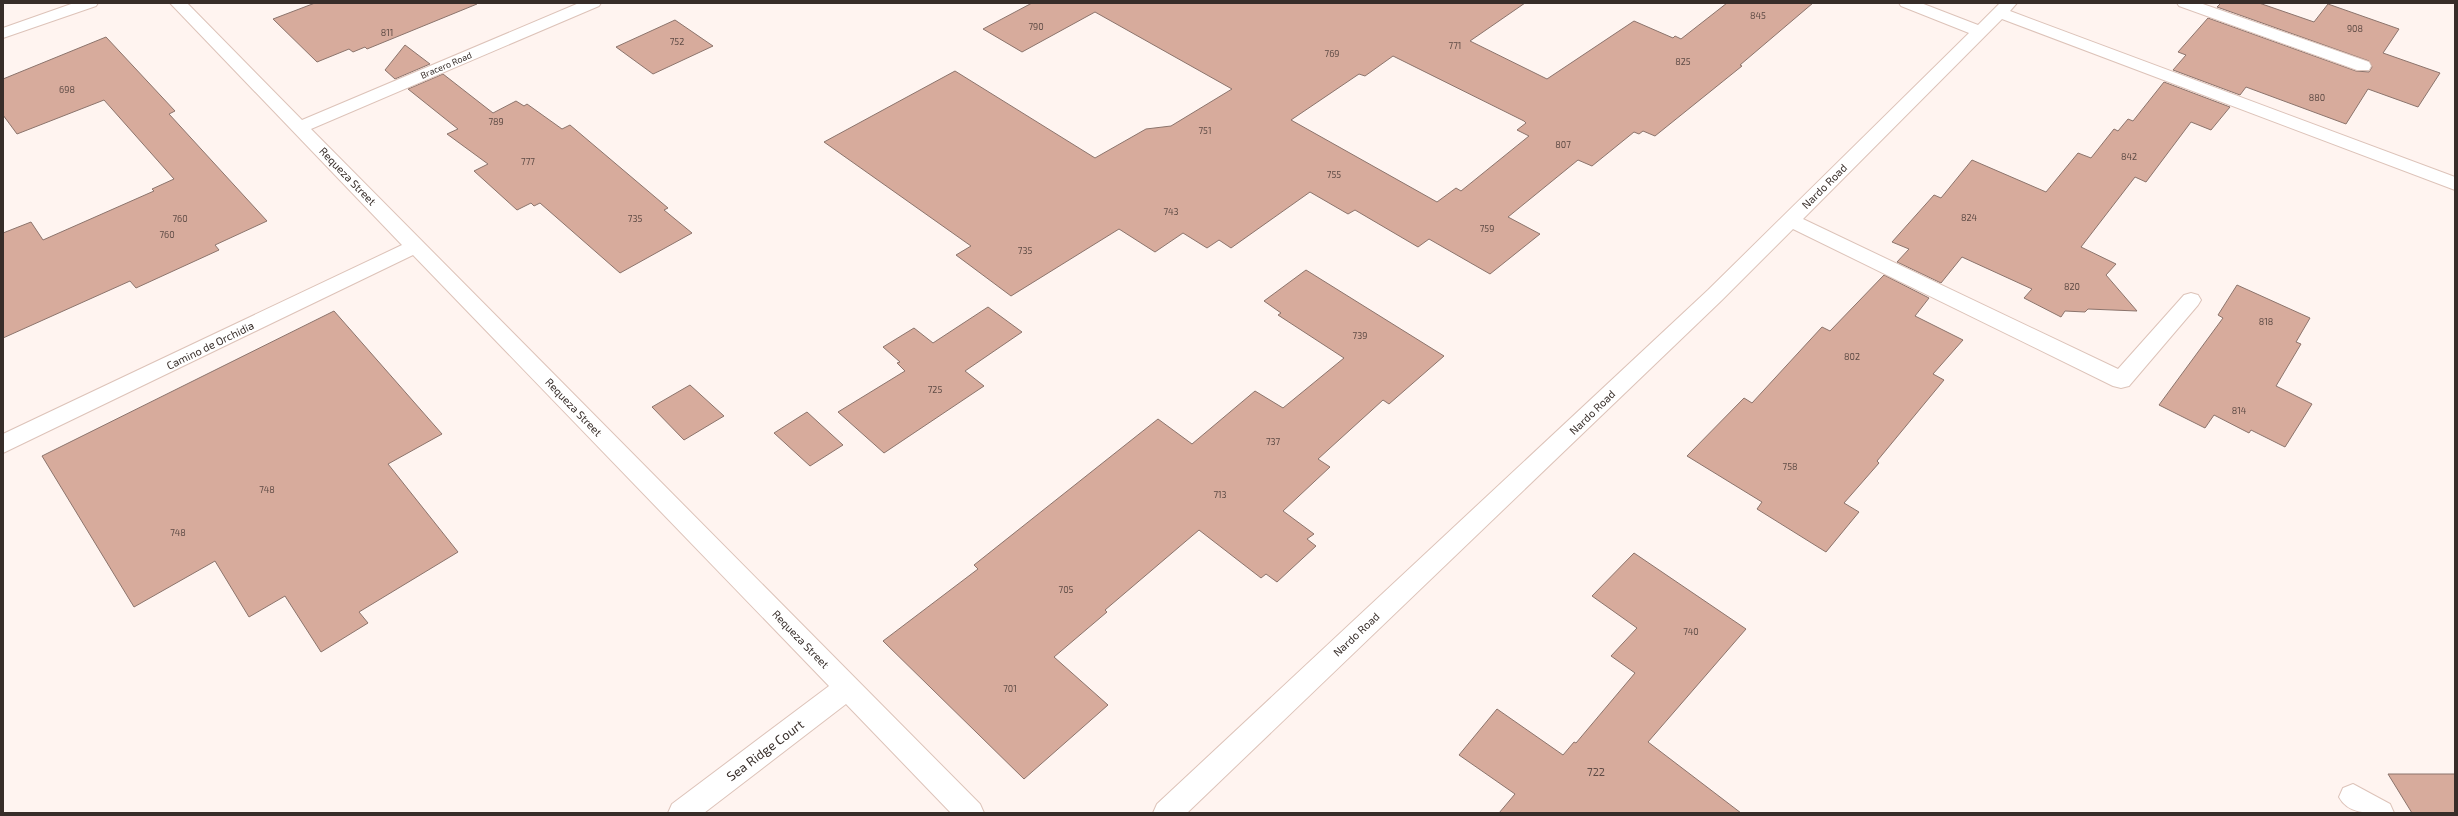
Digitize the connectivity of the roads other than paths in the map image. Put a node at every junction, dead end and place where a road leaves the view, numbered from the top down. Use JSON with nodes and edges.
{"nodes":[{"id":1,"x":90,"y":3,"type":"edge"},
{"id":2,"x":178,"y":3,"type":"edge"},
{"id":3,"x":593,"y":3,"type":"edge"},
{"id":4,"x":1907,"y":3,"type":"edge"},
{"id":5,"x":2185,"y":3,"type":"edge"},
{"id":6,"x":2004,"y":8,"type":"edge"},
{"id":7,"x":1979,"y":31,"type":"junction"},
{"id":8,"x":3,"y":34,"type":"edge"},
{"id":9,"x":2362,"y":66,"type":"dead end"},
{"id":10,"x":300,"y":127,"type":"junction"},
{"id":11,"x":2455,"y":184,"type":"edge"},
{"id":12,"x":1790,"y":220,"type":"junction"},
{"id":13,"x":416,"y":246,"type":"junction"},
{"id":14,"x":2191,"y":300,"type":"dead end"},
{"id":15,"x":3,"y":444,"type":"edge"},
{"id":16,"x":848,"y":687,"type":"junction"},
{"id":17,"x":2354,"y":797,"type":"dead end"},
{"id":18,"x":682,"y":813,"type":"edge"},
{"id":19,"x":970,"y":813,"type":"edge"},
{"id":20,"x":1167,"y":813,"type":"edge"},
{"id":21,"x":2380,"y":813,"type":"edge"}],
"edges":[{"from":1,"to":8,"type":"street"},
{"from":2,"to":10,"type":"street","name":"Requeza Street"},
{"from":3,"to":10,"type":"street","name":"Bracero Road"},
{"from":4,"to":7,"type":"street"},
{"from":5,"to":9,"type":"street"},
{"from":6,"to":7,"type":"street","name":"Nardo Road"},
{"from":6,"to":11,"type":"street"},
{"from":7,"to":12,"type":"street","name":"Nardo Road"},
{"from":10,"to":13,"type":"street","name":"Requeza Street"},
{"from":12,"to":14,"type":"street"},
{"from":12,"to":20,"type":"street","name":"Nardo Road"},
{"from":13,"to":15,"type":"street","name":"Camino de Orchidia"},
{"from":13,"to":16,"type":"street","name":"Requeza Street"},
{"from":16,"to":18,"type":"street","name":"Sea Ridge Court"},
{"from":16,"to":19,"type":"street","name":"Requeza Street"},
{"from":17,"to":21,"type":"street"}]}
